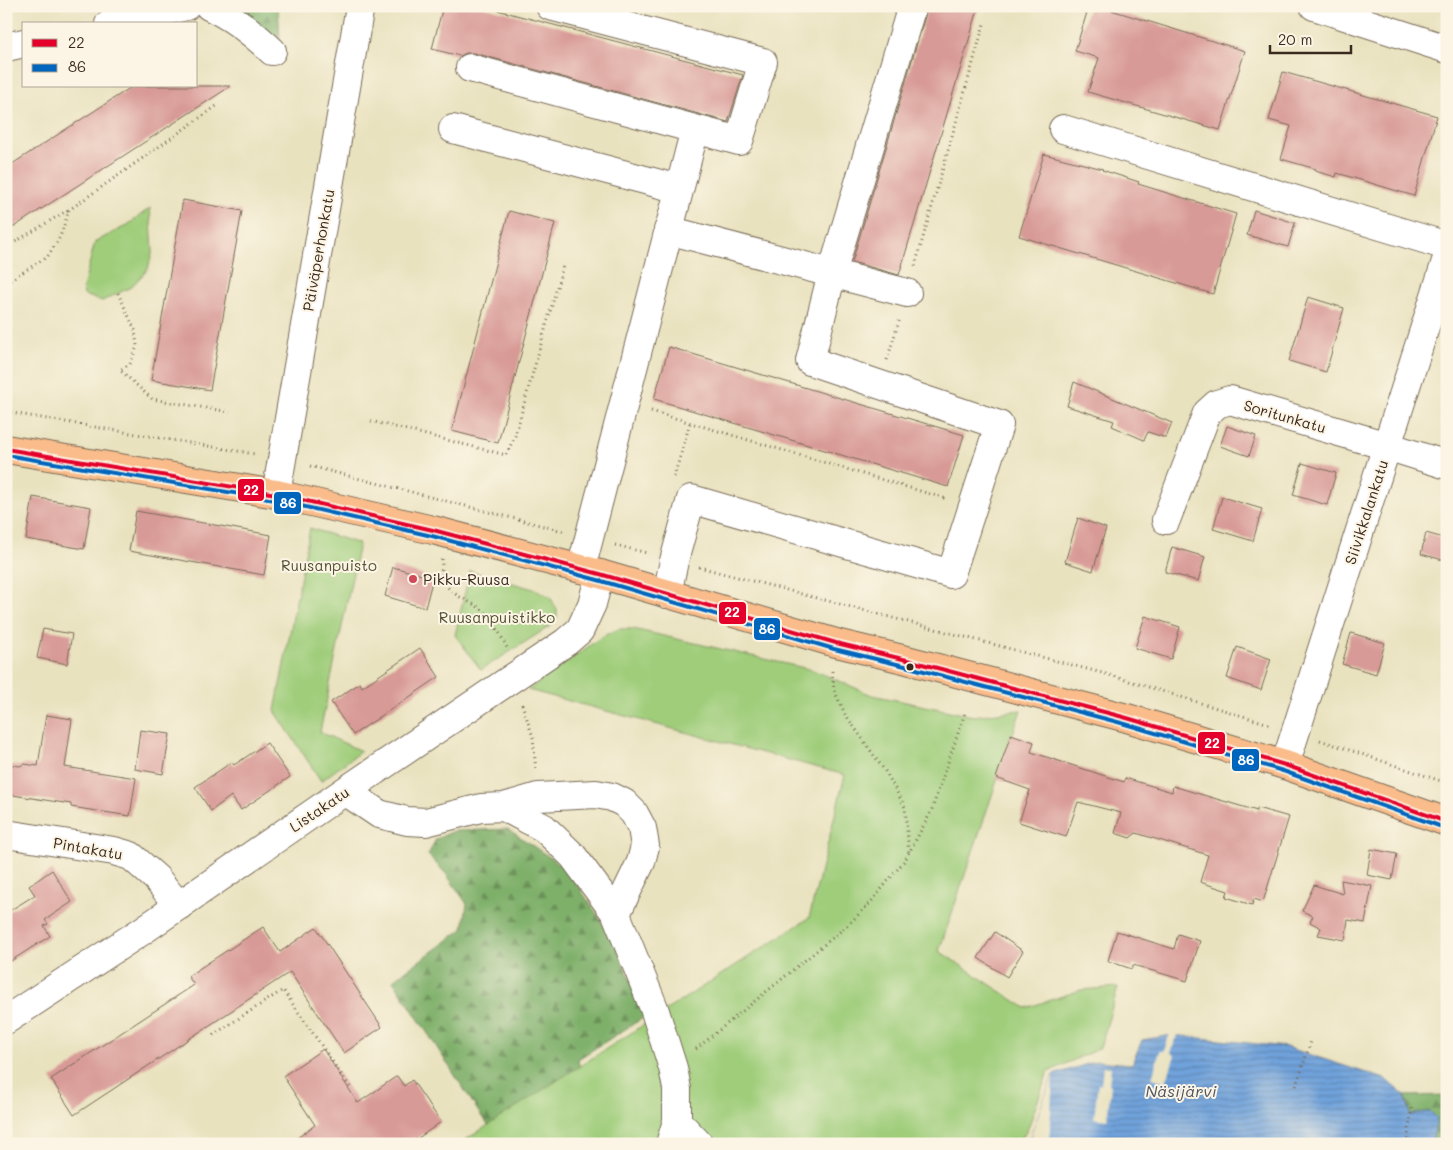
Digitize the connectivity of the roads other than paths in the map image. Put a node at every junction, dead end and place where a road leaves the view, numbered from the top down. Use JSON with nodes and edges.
{"nodes":[{"id":1,"x":186,"y":6,"type":"edge"},
{"id":2,"x":209,"y":6,"type":"edge"},
{"id":3,"x":360,"y":6,"type":"edge"},
{"id":4,"x":550,"y":6,"type":"edge"},
{"id":5,"x":912,"y":6,"type":"edge"},
{"id":6,"x":1314,"y":6,"type":"edge"},
{"id":7,"x":118,"y":22,"type":"edge"},
{"id":8,"x":22,"y":43,"type":"edge"},
{"id":9,"x":6,"y":47,"type":"edge"},
{"id":10,"x":1447,"y":49,"type":"edge"},
{"id":11,"x":272,"y":51,"type":"dead end"},
{"id":12,"x":470,"y":68,"type":"dead end"},
{"id":13,"x":453,"y":129,"type":"dead end"},
{"id":14,"x":694,"y":129,"type":"junction"},
{"id":15,"x":1063,"y":129,"type":"dead end"},
{"id":16,"x":679,"y":189,"type":"junction"},
{"id":17,"x":668,"y":230,"type":"junction"},
{"id":18,"x":1447,"y":246,"type":"edge"},
{"id":19,"x":1447,"y":258,"type":"edge"},
{"id":20,"x":832,"y":273,"type":"junction"},
{"id":21,"x":908,"y":293,"type":"road end"},
{"id":22,"x":1387,"y":446,"type":"junction"},
{"id":23,"x":6,"y":449,"type":"edge"},
{"id":24,"x":1447,"y":465,"type":"edge"},
{"id":25,"x":276,"y":494,"type":"junction"},
{"id":26,"x":1166,"y":520,"type":"dead end"},
{"id":27,"x":590,"y":572,"type":"junction"},
{"id":28,"x":667,"y":594,"type":"junction"},
{"id":29,"x":1285,"y":765,"type":"junction"},
{"id":30,"x":345,"y":791,"type":"junction"},
{"id":31,"x":504,"y":807,"type":"junction"},
{"id":32,"x":1447,"y":822,"type":"edge"},
{"id":33,"x":6,"y":834,"type":"edge"},
{"id":34,"x":179,"y":906,"type":"junction"},
{"id":35,"x":616,"y":914,"type":"junction"},
{"id":36,"x":6,"y":1020,"type":"edge"},
{"id":37,"x":673,"y":1132,"type":"edge"},
{"id":38,"x":699,"y":1144,"type":"edge"}],
"edges":[{"from":1,"to":7,"type":"street"},
{"from":2,"to":11,"type":"street"},
{"from":3,"to":25,"type":"street","name":"Päiväperhonkatu"},
{"from":4,"to":14,"type":"street"},
{"from":5,"to":20,"type":"street"},
{"from":6,"to":10,"type":"street"},
{"from":8,"to":9,"type":"street"},
{"from":12,"to":14,"type":"street"},
{"from":13,"to":16,"type":"street"},
{"from":14,"to":16,"type":"street","name":"Listakatu"},
{"from":15,"to":18,"type":"street"},
{"from":16,"to":17,"type":"street","name":"Listakatu"},
{"from":17,"to":20,"type":"street"},
{"from":17,"to":27,"type":"street","name":"Listakatu"},
{"from":19,"to":22,"type":"street","name":"Siivikkalankatu"},
{"from":20,"to":21,"type":"street"},
{"from":20,"to":28,"type":"street"},
{"from":22,"to":24,"type":"street","name":"Soritunkatu"},
{"from":22,"to":26,"type":"street","name":"Soritunkatu"},
{"from":22,"to":29,"type":"street","name":"Siivikkalankatu"},
{"from":23,"to":25,"type":"main road"},
{"from":25,"to":27,"type":"main road"},
{"from":27,"to":28,"type":"main road"},
{"from":27,"to":30,"type":"street","name":"Listakatu"},
{"from":28,"to":29,"type":"main road"},
{"from":29,"to":32,"type":"main road"},
{"from":30,"to":31,"type":"street"},
{"from":30,"to":34,"type":"street","name":"Listakatu"},
{"from":31,"to":35,"type":"street"},
{"from":31,"to":35,"type":"street"},
{"from":33,"to":34,"type":"street","name":"Pintakatu"},
{"from":34,"to":36,"type":"street","name":"Listakatu"},
{"from":35,"to":37,"type":"street"},
{"from":37,"to":38,"type":"street"}]}
